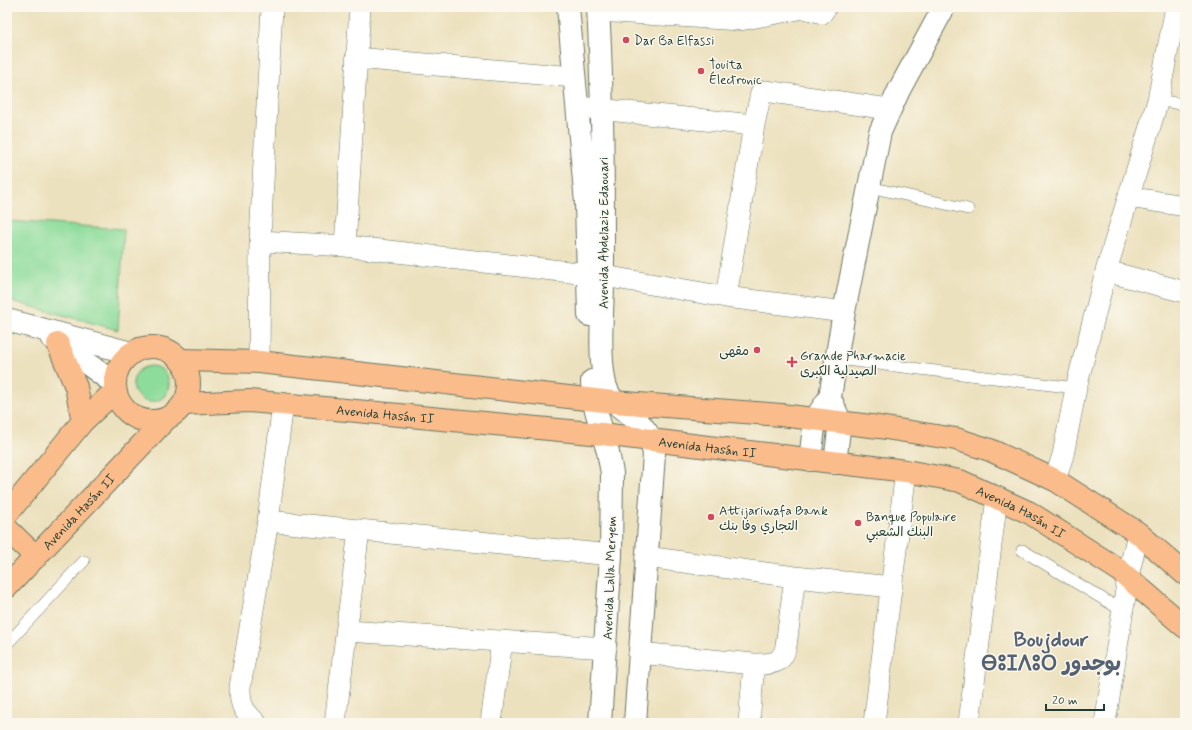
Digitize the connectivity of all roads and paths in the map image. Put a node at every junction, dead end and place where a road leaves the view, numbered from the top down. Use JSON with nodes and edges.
{"nodes":[{"id":1,"x":272,"y":7,"type":"edge"},
{"id":2,"x":360,"y":7,"type":"edge"},
{"id":3,"x":568,"y":7,"type":"edge"},
{"id":4,"x":826,"y":7,"type":"edge"},
{"id":5,"x":944,"y":7,"type":"edge"},
{"id":6,"x":1176,"y":7,"type":"edge"},
{"id":7,"x":598,"y":9,"type":"edge"},
{"id":8,"x":356,"y":58,"type":"junction"},
{"id":9,"x":574,"y":77,"type":"junction"},
{"id":10,"x":1158,"y":100,"type":"junction"},
{"id":11,"x":1185,"y":105,"type":"edge"},
{"id":12,"x":578,"y":107,"type":"junction"},
{"id":13,"x":602,"y":109,"type":"junction"},
{"id":14,"x":889,"y":109,"type":"junction"},
{"id":15,"x":754,"y":124,"type":"junction"},
{"id":16,"x":869,"y":187,"type":"junction"},
{"id":17,"x":1128,"y":197,"type":"junction"},
{"id":18,"x":1185,"y":206,"type":"edge"},
{"id":19,"x":968,"y":209,"type":"dead end"},
{"id":20,"x":260,"y":241,"type":"junction"},
{"id":21,"x":345,"y":246,"type":"junction"},
{"id":22,"x":1106,"y":271,"type":"junction"},
{"id":23,"x":596,"y":275,"type":"junction"},
{"id":24,"x":1185,"y":292,"type":"edge"},
{"id":25,"x":726,"y":297,"type":"junction"},
{"id":26,"x":844,"y":312,"type":"junction"},
{"id":27,"x":7,"y":320,"type":"edge"},
{"id":28,"x":51,"y":337,"type":"junction"},
{"id":29,"x":131,"y":353,"type":"junction"},
{"id":30,"x":837,"y":359,"type":"junction"},
{"id":31,"x":182,"y":360,"type":"junction"},
{"id":32,"x":259,"y":362,"type":"junction"},
{"id":33,"x":115,"y":388,"type":"junction"},
{"id":34,"x":1076,"y":388,"type":"junction"},
{"id":35,"x":830,"y":397,"type":"junction"},
{"id":36,"x":603,"y":401,"type":"junction"},
{"id":37,"x":184,"y":404,"type":"junction"},
{"id":38,"x":283,"y":404,"type":"junction"},
{"id":39,"x":166,"y":419,"type":"junction"},
{"id":40,"x":815,"y":419,"type":"junction"},
{"id":41,"x":83,"y":421,"type":"junction"},
{"id":42,"x":840,"y":422,"type":"junction"},
{"id":43,"x":602,"y":434,"type":"junction"},
{"id":44,"x":651,"y":440,"type":"junction"},
{"id":45,"x":810,"y":460,"type":"junction"},
{"id":46,"x":835,"y":463,"type":"junction"},
{"id":47,"x":906,"y":472,"type":"junction"},
{"id":48,"x":1055,"y":480,"type":"junction"},
{"id":49,"x":997,"y":497,"type":"junction"},
{"id":50,"x":7,"y":514,"type":"edge"},
{"id":51,"x":268,"y":521,"type":"junction"},
{"id":52,"x":7,"y":529,"type":"edge"},
{"id":53,"x":359,"y":530,"type":"junction"},
{"id":54,"x":1138,"y":533,"type":"junction"},
{"id":55,"x":1022,"y":550,"type":"dead end"},
{"id":56,"x":611,"y":555,"type":"junction"},
{"id":57,"x":36,"y":557,"type":"junction"},
{"id":58,"x":646,"y":557,"type":"junction"},
{"id":59,"x":84,"y":561,"type":"dead end"},
{"id":60,"x":1185,"y":574,"type":"edge"},
{"id":61,"x":794,"y":577,"type":"junction"},
{"id":62,"x":1128,"y":577,"type":"junction"},
{"id":63,"x":7,"y":587,"type":"edge"},
{"id":64,"x":892,"y":587,"type":"junction"},
{"id":65,"x":1123,"y":611,"type":"junction"},
{"id":66,"x":1185,"y":627,"type":"edge"},
{"id":67,"x":346,"y":631,"type":"junction"},
{"id":68,"x":502,"y":641,"type":"junction"},
{"id":69,"x":7,"y":644,"type":"edge"},
{"id":70,"x":606,"y":648,"type":"junction"},
{"id":71,"x":639,"y":654,"type":"junction"},
{"id":72,"x":754,"y":664,"type":"junction"},
{"id":73,"x":256,"y":723,"type":"edge"},
{"id":74,"x":335,"y":723,"type":"edge"},
{"id":75,"x":491,"y":723,"type":"edge"},
{"id":76,"x":600,"y":723,"type":"edge"},
{"id":77,"x":635,"y":723,"type":"edge"},
{"id":78,"x":749,"y":723,"type":"edge"},
{"id":79,"x":874,"y":723,"type":"edge"},
{"id":80,"x":969,"y":723,"type":"edge"},
{"id":81,"x":1105,"y":723,"type":"edge"}],
"edges":[{"from":1,"to":20,"type":"street"},
{"from":2,"to":8,"type":"street"},
{"from":3,"to":9,"type":"street","name":"Avenida Abdelaziz Edaouari"},
{"from":4,"to":7,"type":"street"},
{"from":5,"to":14,"type":"street"},
{"from":6,"to":10,"type":"street"},
{"from":7,"to":13,"type":"street","name":"Avenida Abdelaziz Edaouari"},
{"from":8,"to":9,"type":"street"},
{"from":8,"to":21,"type":"street"},
{"from":9,"to":12,"type":"street","name":"Avenida Abdelaziz Edaouari"},
{"from":10,"to":11,"type":"lane"},
{"from":10,"to":17,"type":"street"},
{"from":12,"to":13,"type":"street"},
{"from":12,"to":23,"type":"street","name":"Avenida Abdelaziz Edaouari"},
{"from":13,"to":15,"type":"street"},
{"from":13,"to":23,"type":"street","name":"Avenida Abdelaziz Edaouari"},
{"from":14,"to":15,"type":"street"},
{"from":14,"to":16,"type":"street"},
{"from":15,"to":25,"type":"street"},
{"from":16,"to":19,"type":"lane"},
{"from":16,"to":26,"type":"street"},
{"from":17,"to":18,"type":"street"},
{"from":17,"to":22,"type":"street"},
{"from":20,"to":21,"type":"street"},
{"from":20,"to":32,"type":"street"},
{"from":21,"to":23,"type":"street"},
{"from":22,"to":24,"type":"street"},
{"from":22,"to":34,"type":"street"},
{"from":23,"to":25,"type":"street"},
{"from":23,"to":36,"type":"street","name":"Avenida Abdelaziz Edaouari"},
{"from":25,"to":26,"type":"street"},
{"from":26,"to":30,"type":"street"},
{"from":27,"to":28,"type":"street"},
{"from":28,"to":29,"type":"street"},
{"from":28,"to":33,"type":"street"},
{"from":28,"to":41,"type":"main road"},
{"from":29,"to":31,"type":"main road"},
{"from":29,"to":33,"type":"main road"},
{"from":30,"to":34,"type":"lane"},
{"from":30,"to":35,"type":"street"},
{"from":31,"to":32,"type":"main road"},
{"from":31,"to":37,"type":"main road"},
{"from":32,"to":36,"type":"main road"},
{"from":33,"to":39,"type":"main road"},
{"from":33,"to":41,"type":"main road"},
{"from":34,"to":48,"type":"street"},
{"from":35,"to":40,"type":"street"},
{"from":35,"to":42,"type":"street"},
{"from":36,"to":40,"type":"main road"},
{"from":36,"to":43,"type":"street","name":"Avenida Abdelaziz Edaouari"},
{"from":36,"to":44,"type":"street"},
{"from":37,"to":38,"type":"main road","name":"Avenida Hasán II"},
{"from":37,"to":39,"type":"main road"},
{"from":38,"to":43,"type":"main road","name":"Avenida Hasán II"},
{"from":38,"to":51,"type":"street"},
{"from":39,"to":57,"type":"main road","name":"Avenida Hasán II"},
{"from":40,"to":42,"type":"main road"},
{"from":40,"to":45,"type":"street"},
{"from":41,"to":50,"type":"main road"},
{"from":42,"to":46,"type":"street"},
{"from":42,"to":48,"type":"main road"},
{"from":43,"to":44,"type":"main road","name":"Avenida Hasán II"},
{"from":43,"to":56,"type":"street","name":"Avenida Lalla Meryem"},
{"from":44,"to":45,"type":"main road","name":"Avenida Hasán II"},
{"from":44,"to":58,"type":"street"},
{"from":45,"to":46,"type":"main road","name":"Avenida Hasán II"},
{"from":46,"to":47,"type":"main road","name":"Avenida Hasán II"},
{"from":47,"to":49,"type":"main road","name":"Avenida Hasán II"},
{"from":47,"to":64,"type":"street"},
{"from":48,"to":54,"type":"main road"},
{"from":49,"to":62,"type":"main road","name":"Avenida Hasán II"},
{"from":49,"to":80,"type":"street"},
{"from":51,"to":53,"type":"street"},
{"from":51,"to":73,"type":"street"},
{"from":52,"to":57,"type":"main road"},
{"from":53,"to":56,"type":"street"},
{"from":53,"to":67,"type":"street"},
{"from":54,"to":60,"type":"main road"},
{"from":54,"to":62,"type":"street"},
{"from":55,"to":65,"type":"lane"},
{"from":56,"to":70,"type":"street","name":"Avenida Lalla Meryem"},
{"from":57,"to":63,"type":"main road","name":"Avenida Hasán II"},
{"from":58,"to":61,"type":"street"},
{"from":58,"to":71,"type":"street"},
{"from":59,"to":69,"type":"lane"},
{"from":61,"to":64,"type":"street"},
{"from":61,"to":72,"type":"street"},
{"from":62,"to":65,"type":"street"},
{"from":62,"to":66,"type":"main road","name":"Avenida Hasán II"},
{"from":64,"to":79,"type":"street"},
{"from":65,"to":81,"type":"street"},
{"from":67,"to":68,"type":"street"},
{"from":67,"to":74,"type":"street"},
{"from":68,"to":70,"type":"street"},
{"from":68,"to":75,"type":"street"},
{"from":70,"to":76,"type":"street","name":"Avenida Lalla Meryem"},
{"from":71,"to":72,"type":"street"},
{"from":71,"to":77,"type":"street"},
{"from":72,"to":78,"type":"street"}]}
